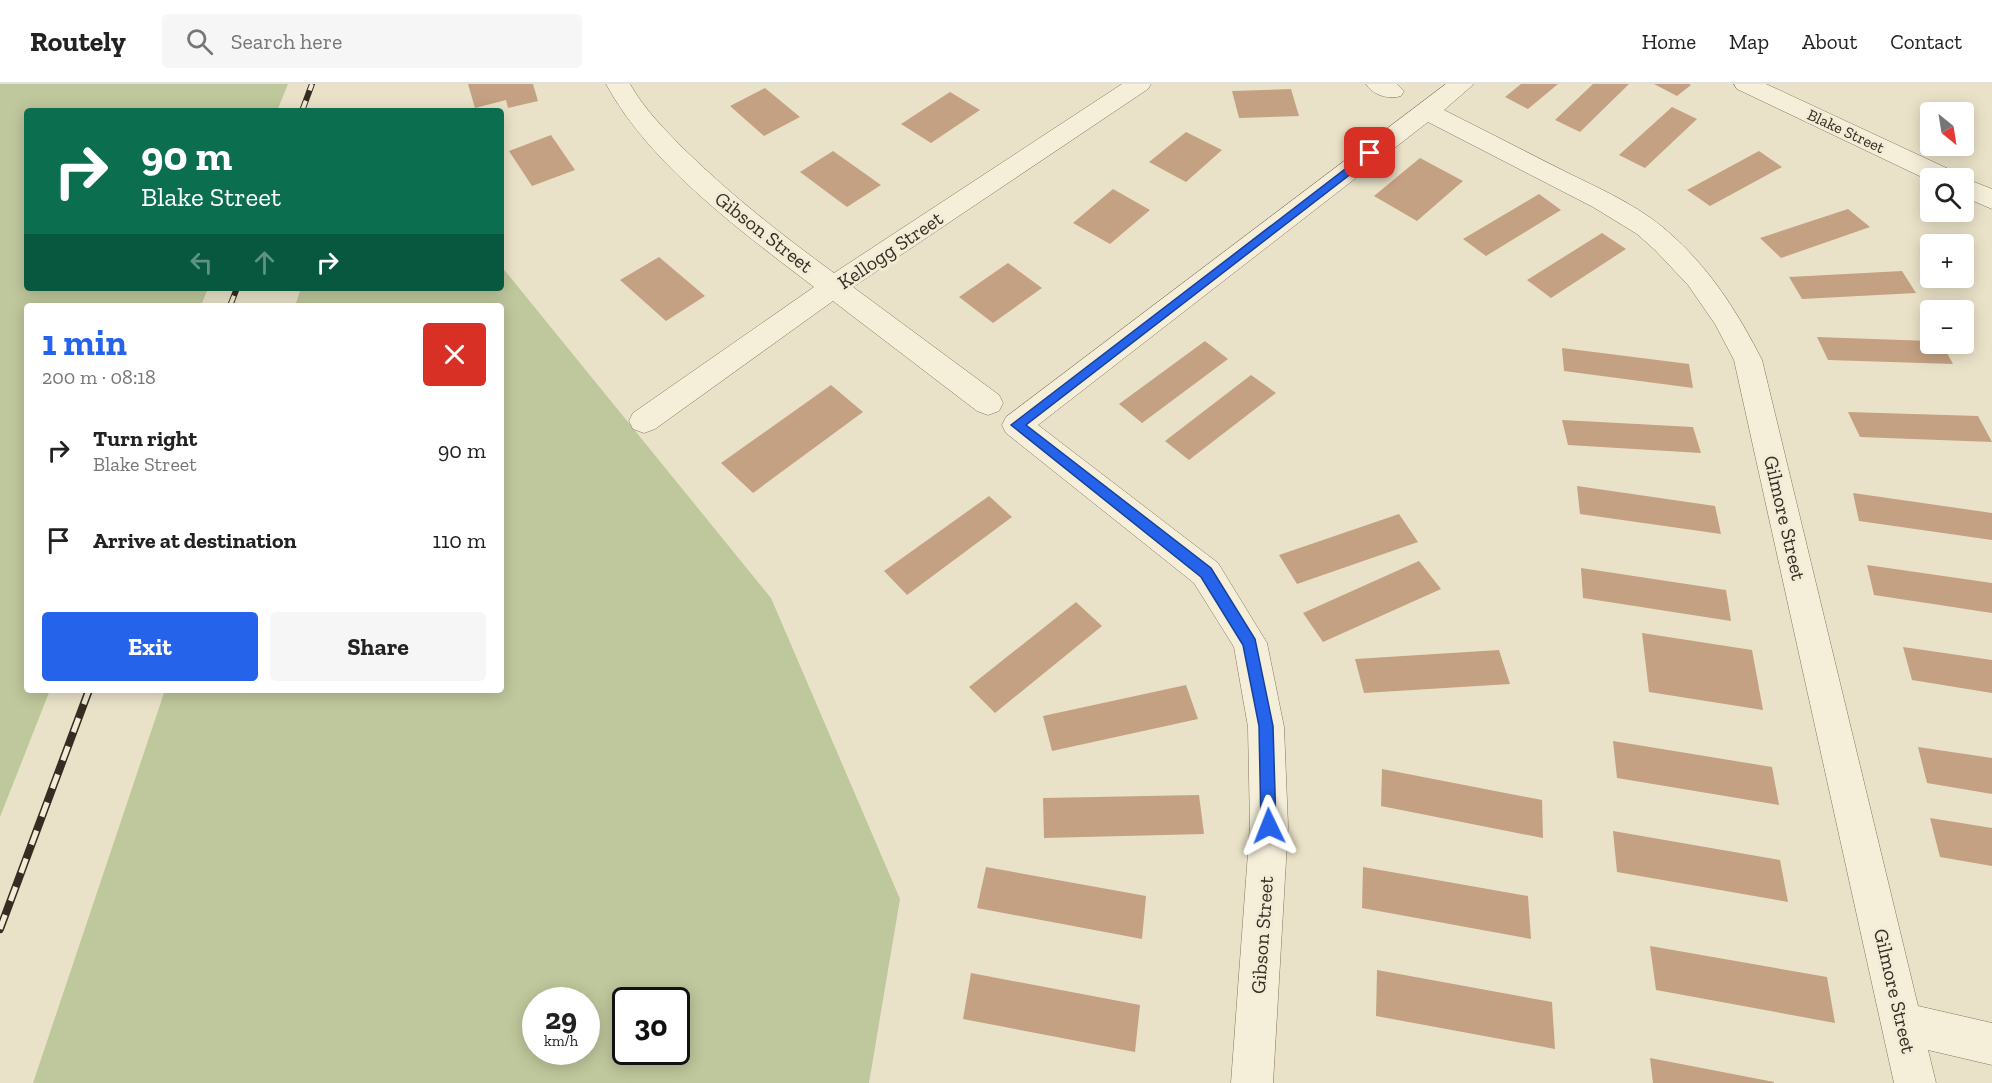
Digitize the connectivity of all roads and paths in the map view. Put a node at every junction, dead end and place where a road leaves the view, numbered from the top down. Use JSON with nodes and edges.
{"nodes":[{"id":1,"x":618,"y":84,"type":"edge"},
{"id":2,"x":1139,"y":84,"type":"edge"},
{"id":3,"x":1462,"y":84,"type":"edge"},
{"id":4,"x":1746,"y":84,"type":"edge"},
{"id":5,"x":1426,"y":111,"type":"junction"},
{"id":6,"x":1925,"y":168,"type":"edge"},
{"id":7,"x":1974,"y":192,"type":"edge"},
{"id":8,"x":1992,"y":200,"type":"edge"},
{"id":9,"x":835,"y":286,"type":"junction"},
{"id":10,"x":988,"y":404,"type":"dead end"},
{"id":11,"x":644,"y":421,"type":"dead end"},
{"id":12,"x":1902,"y":1023,"type":"junction"},
{"id":13,"x":1992,"y":1044,"type":"edge"},
{"id":14,"x":1252,"y":1083,"type":"edge"},
{"id":15,"x":1916,"y":1083,"type":"edge"}],
"edges":[{"from":1,"to":9,"type":"street","name":"Gibson Street"},
{"from":2,"to":9,"type":"street","name":"Kellogg Street"},
{"from":3,"to":5,"type":"street"},
{"from":4,"to":6,"type":"street","name":"Blake Street"},
{"from":5,"to":12,"type":"street","name":"Gilmore Street"},
{"from":5,"to":14,"type":"street","name":"Gibson Street"},
{"from":7,"to":8,"type":"street"},
{"from":9,"to":10,"type":"street","name":"Gibson Street"},
{"from":9,"to":11,"type":"street","name":"Kellogg Street"},
{"from":12,"to":13,"type":"street"},
{"from":12,"to":15,"type":"street","name":"Gilmore Street"}]}
